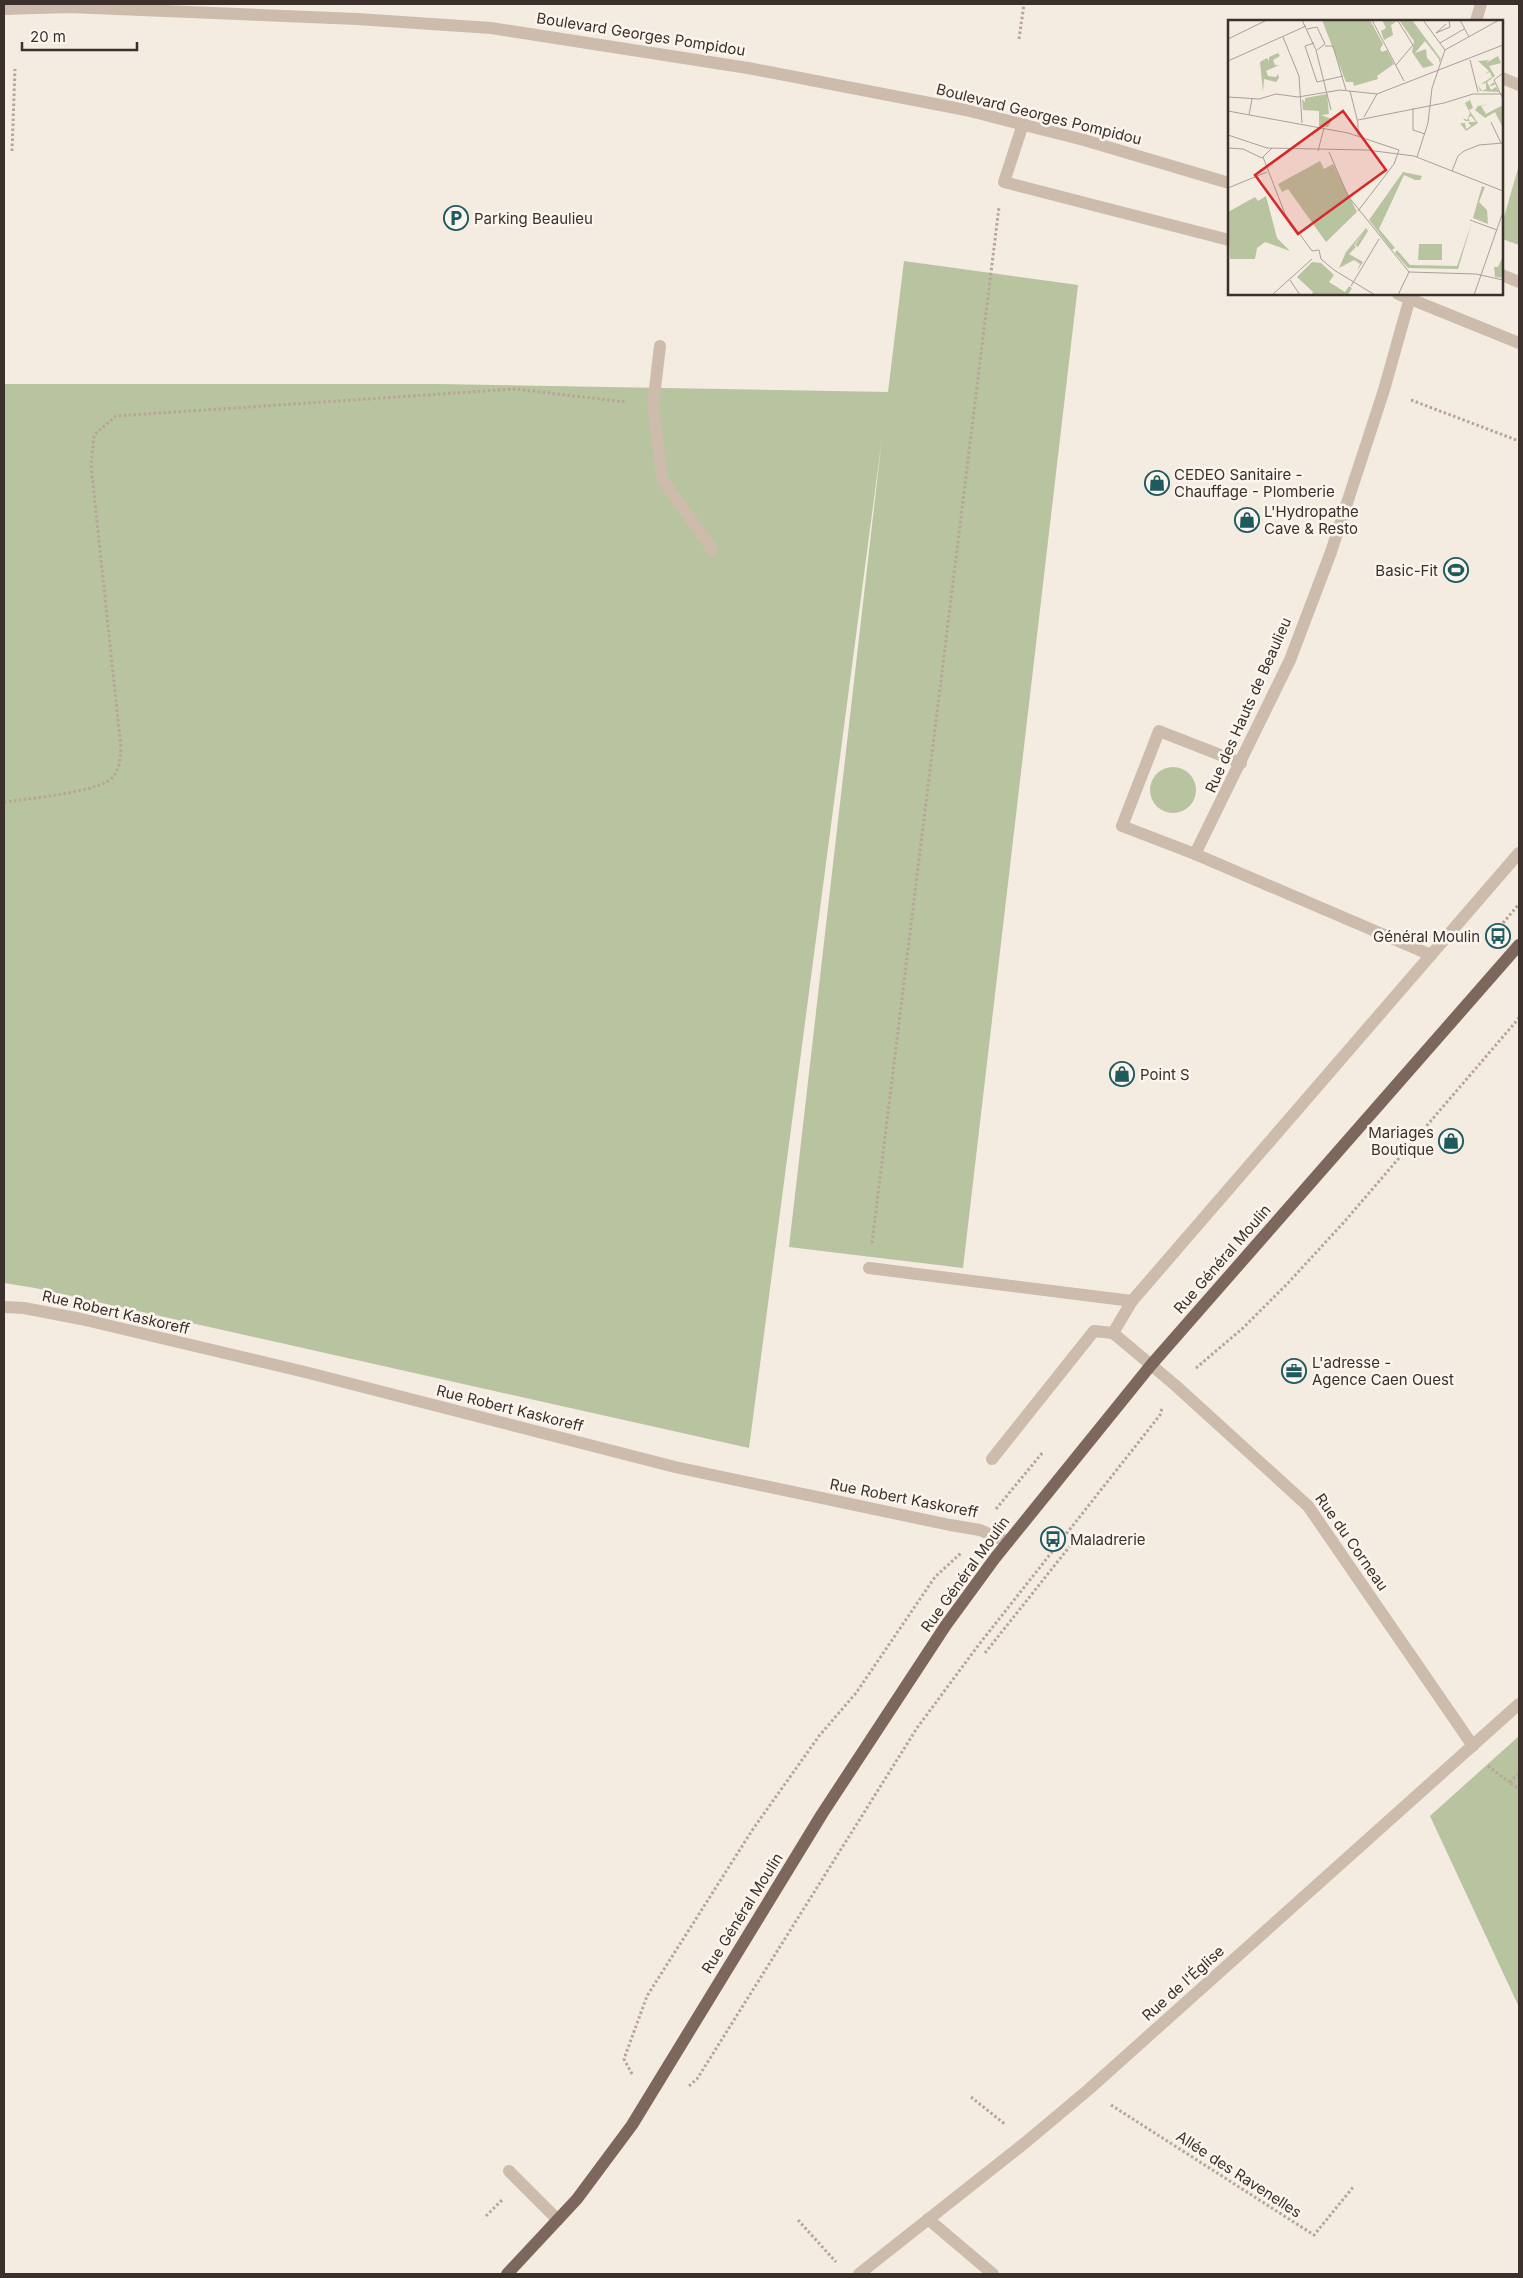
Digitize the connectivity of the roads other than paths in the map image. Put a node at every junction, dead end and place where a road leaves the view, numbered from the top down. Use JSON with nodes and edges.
{"nodes":[{"id":1,"x":1481,"y":4,"type":"edge"},
{"id":2,"x":4,"y":9,"type":"edge"},
{"id":3,"x":1476,"y":20,"type":"edge"},
{"id":4,"x":1503,"y":78,"type":"edge"},
{"id":5,"x":1519,"y":86,"type":"edge"},
{"id":6,"x":1023,"y":124,"type":"junction"},
{"id":7,"x":1228,"y":183,"type":"edge"},
{"id":8,"x":1228,"y":240,"type":"edge"},
{"id":9,"x":1503,"y":275,"type":"edge"},
{"id":10,"x":1519,"y":282,"type":"edge"},
{"id":11,"x":1406,"y":295,"type":"edge"},
{"id":12,"x":1519,"y":342,"type":"edge"},
{"id":13,"x":660,"y":346,"type":"dead end"},
{"id":14,"x":712,"y":549,"type":"dead end"},
{"id":15,"x":1241,"y":763,"type":"junction"},
{"id":16,"x":1519,"y":853,"type":"edge"},
{"id":17,"x":1195,"y":854,"type":"junction"},
{"id":18,"x":1519,"y":945,"type":"edge"},
{"id":19,"x":1431,"y":956,"type":"junction"},
{"id":20,"x":869,"y":1268,"type":"road end"},
{"id":21,"x":1132,"y":1301,"type":"junction"},
{"id":22,"x":4,"y":1307,"type":"edge"},
{"id":23,"x":1113,"y":1333,"type":"junction"},
{"id":24,"x":1151,"y":1365,"type":"junction"},
{"id":25,"x":992,"y":1459,"type":"dead end"},
{"id":26,"x":1008,"y":1542,"type":"junction"},
{"id":27,"x":1519,"y":1704,"type":"edge"},
{"id":28,"x":1473,"y":1746,"type":"junction"},
{"id":29,"x":509,"y":2171,"type":"dead end"},
{"id":30,"x":558,"y":2220,"type":"junction"},
{"id":31,"x":928,"y":2220,"type":"junction"},
{"id":32,"x":507,"y":2274,"type":"edge"},
{"id":33,"x":858,"y":2274,"type":"edge"},
{"id":34,"x":992,"y":2274,"type":"edge"}],
"edges":[{"from":1,"to":3,"type":"street"},
{"from":2,"to":6,"type":"street","name":"Boulevard Georges Pompidou"},
{"from":4,"to":5,"type":"street"},
{"from":6,"to":7,"type":"street","name":"Boulevard Georges Pompidou"},
{"from":6,"to":8,"type":"street"},
{"from":9,"to":10,"type":"street"},
{"from":11,"to":12,"type":"street"},
{"from":11,"to":15,"type":"street","name":"Rue des Hauts de Beaulieu"},
{"from":13,"to":14,"type":"street"},
{"from":15,"to":17,"type":"street","name":"Rue des Hauts de Beaulieu"},
{"from":15,"to":17,"type":"street"},
{"from":16,"to":19,"type":"street"},
{"from":17,"to":19,"type":"street"},
{"from":18,"to":24,"type":"main road","name":"Rue Général Moulin"},
{"from":19,"to":21,"type":"street"},
{"from":20,"to":21,"type":"street"},
{"from":21,"to":23,"type":"street"},
{"from":22,"to":26,"type":"street","name":"Rue Robert Kaskoreff"},
{"from":23,"to":24,"type":"street","name":"Rue du Corneau"},
{"from":23,"to":25,"type":"street"},
{"from":24,"to":26,"type":"main road","name":"Rue Général Moulin"},
{"from":24,"to":28,"type":"street","name":"Rue du Corneau"},
{"from":26,"to":30,"type":"main road","name":"Rue Général Moulin"},
{"from":27,"to":28,"type":"street","name":"Rue de l'Église"},
{"from":28,"to":31,"type":"street","name":"Rue de l'Église"},
{"from":29,"to":30,"type":"street"},
{"from":30,"to":32,"type":"main road","name":"Rue Général Moulin"},
{"from":31,"to":33,"type":"street","name":"Rue de l'Église"},
{"from":31,"to":34,"type":"street"}]}
